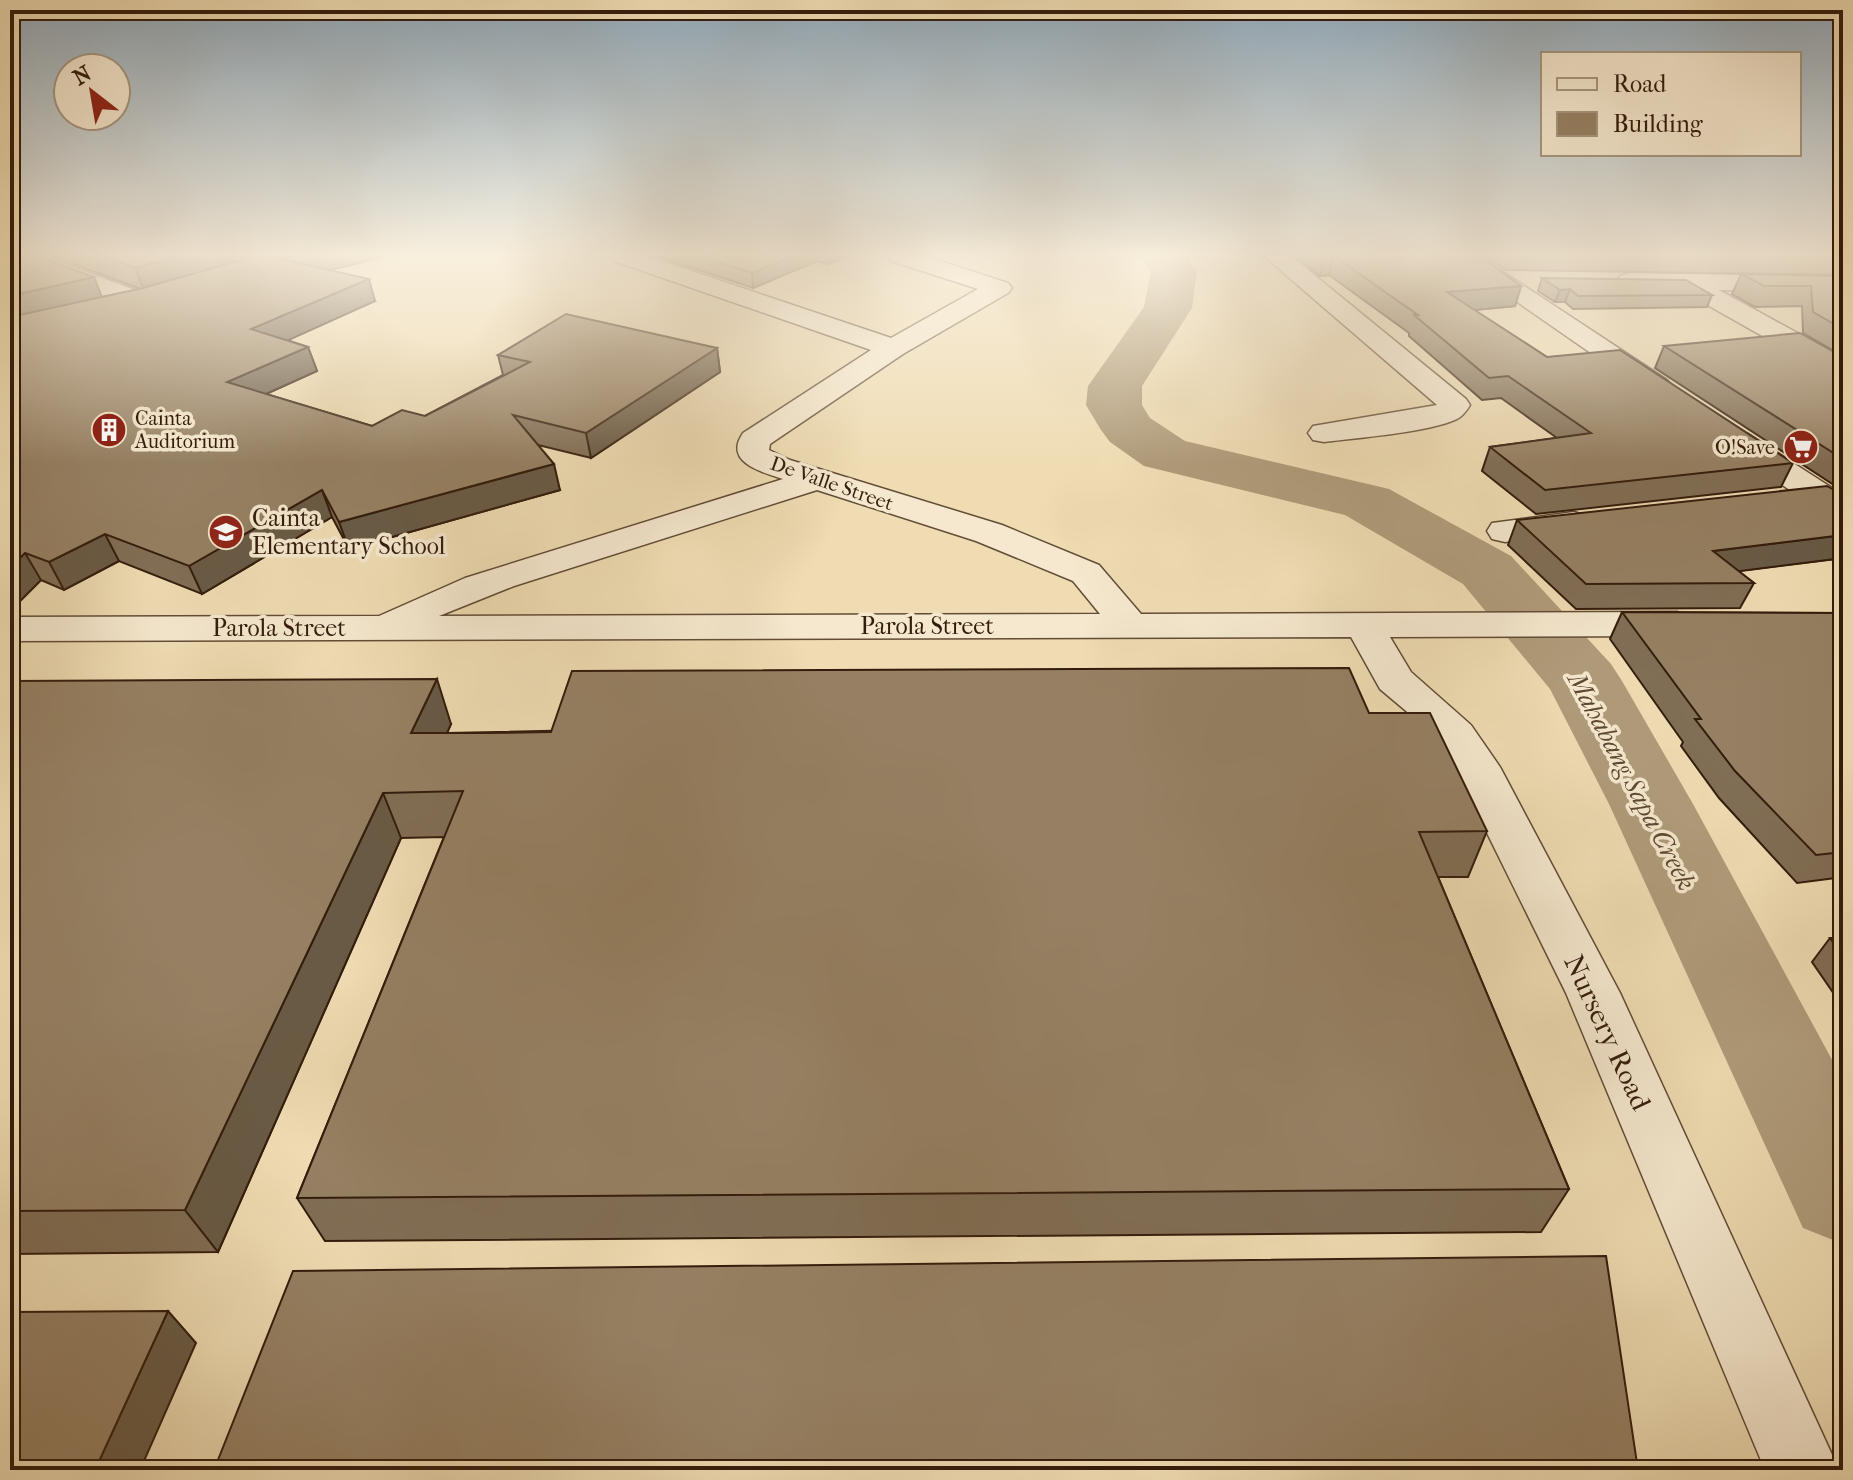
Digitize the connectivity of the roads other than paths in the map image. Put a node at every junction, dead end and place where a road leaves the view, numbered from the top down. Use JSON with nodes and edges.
{"nodes":[{"id":1,"x":826,"y":325,"type":"edge"},
{"id":2,"x":934,"y":325,"type":"edge"},
{"id":3,"x":1359,"y":325,"type":"edge"},
{"id":4,"x":1566,"y":325,"type":"edge"},
{"id":5,"x":1762,"y":325,"type":"edge"},
{"id":6,"x":893,"y":348,"type":"junction"},
{"id":7,"x":1843,"y":370,"type":"edge"},
{"id":8,"x":1675,"y":398,"type":"edge"},
{"id":9,"x":1713,"y":425,"type":"edge"},
{"id":10,"x":1324,"y":433,"type":"dead end"},
{"id":11,"x":815,"y":479,"type":"junction"},
{"id":12,"x":1833,"y":491,"type":"edge"},
{"id":13,"x":1613,"y":519,"type":"edge"},
{"id":14,"x":1505,"y":531,"type":"dead end"},
{"id":15,"x":1718,"y":624,"type":"edge"},
{"id":16,"x":1364,"y":625,"type":"junction"},
{"id":17,"x":1130,"y":626,"type":"junction"},
{"id":18,"x":386,"y":628,"type":"junction"},
{"id":19,"x":10,"y":629,"type":"edge"},
{"id":20,"x":1802,"y":1470,"type":"edge"}],
"edges":[{"from":1,"to":6,"type":"street"},
{"from":2,"to":6,"type":"street","name":"De Valle Street"},
{"from":3,"to":10,"type":"street"},
{"from":4,"to":8,"type":"street"},
{"from":5,"to":7,"type":"street"},
{"from":6,"to":11,"type":"street","name":"De Valle Street"},
{"from":9,"to":12,"type":"street"},
{"from":11,"to":17,"type":"street","name":"De Valle Street"},
{"from":11,"to":18,"type":"street"},
{"from":13,"to":14,"type":"street"},
{"from":15,"to":16,"type":"street","name":"Parola Street"},
{"from":16,"to":17,"type":"street","name":"Parola Street"},
{"from":16,"to":20,"type":"street","name":"Nursery Road"},
{"from":17,"to":18,"type":"street","name":"Parola Street"},
{"from":18,"to":19,"type":"street","name":"Parola Street"}]}
